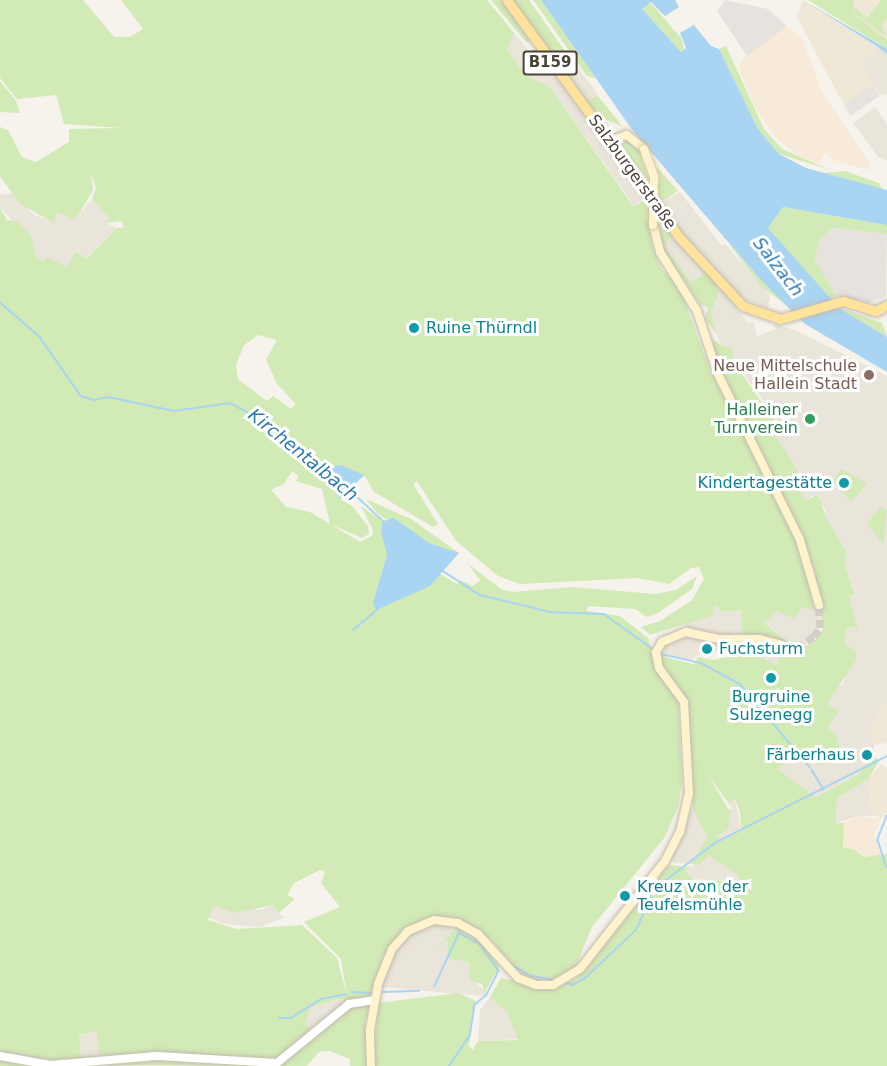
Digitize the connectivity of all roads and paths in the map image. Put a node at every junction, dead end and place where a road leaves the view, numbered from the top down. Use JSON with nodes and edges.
{"nodes":[{"id":1,"x":507,"y":0,"type":"edge"},
{"id":2,"x":609,"y":141,"type":"junction"},
{"id":3,"x":887,"y":305,"type":"edge"},
{"id":4,"x":819,"y":605,"type":"tunnel mouth"},
{"id":5,"x":782,"y":645,"type":"tunnel mouth"},
{"id":6,"x":374,"y":1000,"type":"junction"},
{"id":7,"x":0,"y":1056,"type":"edge"},
{"id":8,"x":371,"y":1066,"type":"edge"}],
"edges":[{"from":1,"to":2,"type":"main road","name":"Salzburgerstraße","number":"B159"},
{"from":2,"to":3,"type":"main road","name":"Salzburgerstraße","number":"B159"},
{"from":2,"to":4,"type":"main road","bridge":true},
{"from":5,"to":6,"type":"main road"},
{"from":6,"to":7,"type":"street"},
{"from":6,"to":8,"type":"main road"}]}
